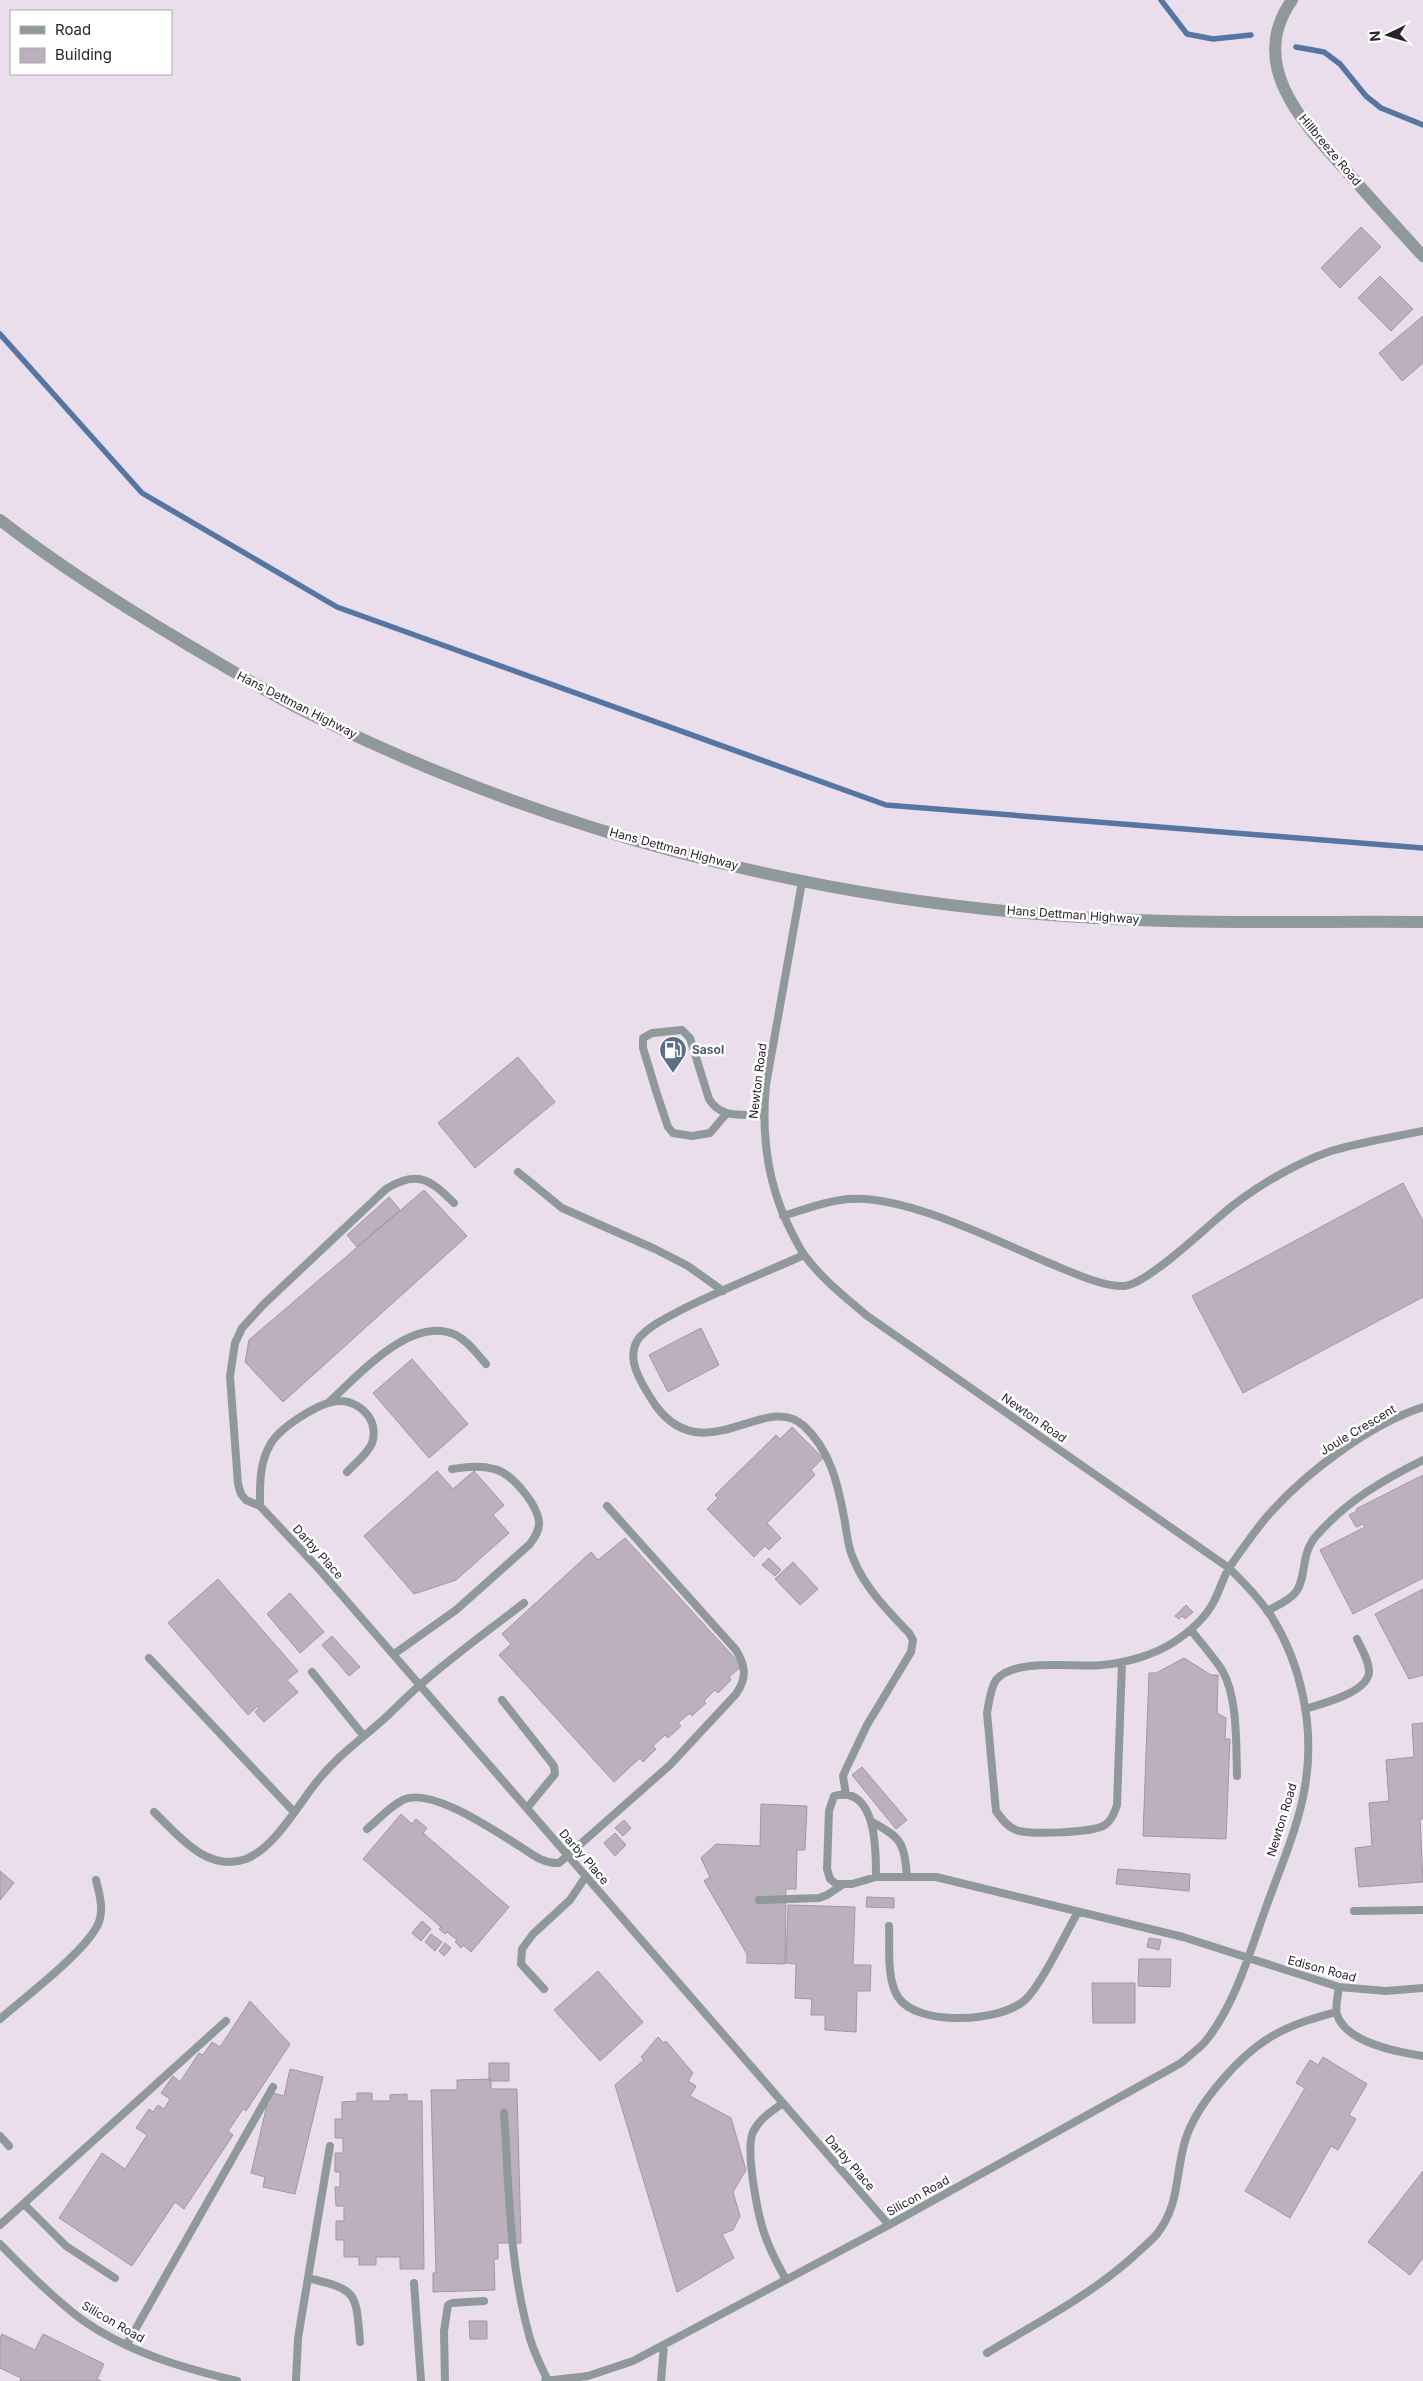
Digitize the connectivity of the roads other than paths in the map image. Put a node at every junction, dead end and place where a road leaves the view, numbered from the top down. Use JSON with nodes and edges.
{"nodes":[{"id":1,"x":1292,"y":0,"type":"edge"},
{"id":2,"x":1423,"y":256,"type":"edge"},
{"id":3,"x":0,"y":520,"type":"edge"},
{"id":4,"x":802,"y":882,"type":"junction"},
{"id":5,"x":1423,"y":922,"type":"edge"},
{"id":6,"x":727,"y":1113,"type":"junction"},
{"id":7,"x":763,"y":1115,"type":"junction"},
{"id":8,"x":1423,"y":1130,"type":"edge"},
{"id":9,"x":518,"y":1172,"type":"dead end"},
{"id":10,"x":454,"y":1203,"type":"dead end"},
{"id":11,"x":784,"y":1216,"type":"junction"},
{"id":12,"x":804,"y":1255,"type":"junction"},
{"id":13,"x":723,"y":1291,"type":"junction"},
{"id":14,"x":486,"y":1364,"type":"dead end"},
{"id":15,"x":328,"y":1403,"type":"junction"},
{"id":16,"x":1423,"y":1407,"type":"edge"},
{"id":17,"x":1423,"y":1460,"type":"edge"},
{"id":18,"x":452,"y":1470,"type":"dead end"},
{"id":19,"x":347,"y":1472,"type":"dead end"},
{"id":20,"x":260,"y":1506,"type":"junction"},
{"id":21,"x":607,"y":1506,"type":"dead end"},
{"id":22,"x":1229,"y":1568,"type":"junction"},
{"id":23,"x":524,"y":1602,"type":"dead end"},
{"id":24,"x":1267,"y":1610,"type":"junction"},
{"id":25,"x":1191,"y":1630,"type":"junction"},
{"id":26,"x":1357,"y":1639,"type":"dead end"},
{"id":27,"x":394,"y":1654,"type":"junction"},
{"id":28,"x":149,"y":1658,"type":"dead end"},
{"id":29,"x":1122,"y":1662,"type":"junction"},
{"id":30,"x":312,"y":1672,"type":"dead end"},
{"id":31,"x":419,"y":1685,"type":"junction"},
{"id":32,"x":502,"y":1700,"type":"dead end"},
{"id":33,"x":1305,"y":1709,"type":"junction"},
{"id":34,"x":363,"y":1735,"type":"junction"},
{"id":35,"x":1237,"y":1776,"type":"dead end"},
{"id":36,"x":846,"y":1795,"type":"junction"},
{"id":37,"x":527,"y":1808,"type":"junction"},
{"id":38,"x":154,"y":1812,"type":"dead end"},
{"id":39,"x":294,"y":1812,"type":"junction"},
{"id":40,"x":872,"y":1822,"type":"junction"},
{"id":41,"x":367,"y":1830,"type":"dead end"},
{"id":42,"x":569,"y":1856,"type":"junction"},
{"id":43,"x":586,"y":1876,"type":"junction"},
{"id":44,"x":907,"y":1876,"type":"junction"},
{"id":45,"x":876,"y":1877,"type":"junction"},
{"id":46,"x":96,"y":1880,"type":"dead end"},
{"id":47,"x":842,"y":1885,"type":"junction"},
{"id":48,"x":759,"y":1900,"type":"dead end"},
{"id":49,"x":1423,"y":1910,"type":"edge"},
{"id":50,"x":1354,"y":1911,"type":"dead end"},
{"id":51,"x":1078,"y":1912,"type":"junction"},
{"id":52,"x":890,"y":1926,"type":"dead end"},
{"id":53,"x":1248,"y":1958,"type":"junction"},
{"id":54,"x":1339,"y":1987,"type":"junction"},
{"id":55,"x":1423,"y":1988,"type":"edge"},
{"id":56,"x":544,"y":1989,"type":"dead end"},
{"id":57,"x":1336,"y":2012,"type":"junction"},
{"id":58,"x":0,"y":2019,"type":"edge"},
{"id":59,"x":226,"y":2021,"type":"dead end"},
{"id":60,"x":1423,"y":2056,"type":"edge"},
{"id":61,"x":273,"y":2087,"type":"dead end"},
{"id":62,"x":783,"y":2103,"type":"junction"},
{"id":63,"x":504,"y":2113,"type":"dead end"},
{"id":64,"x":0,"y":2136,"type":"edge"},
{"id":65,"x":9,"y":2146,"type":"dead end"},
{"id":66,"x":330,"y":2146,"type":"dead end"},
{"id":67,"x":24,"y":2204,"type":"junction"},
{"id":68,"x":0,"y":2225,"type":"edge"},
{"id":69,"x":889,"y":2225,"type":"junction"},
{"id":70,"x":0,"y":2244,"type":"edge"},
{"id":71,"x":115,"y":2278,"type":"dead end"},
{"id":72,"x":308,"y":2278,"type":"junction"},
{"id":73,"x":786,"y":2280,"type":"junction"},
{"id":74,"x":414,"y":2283,"type":"dead end"},
{"id":75,"x":484,"y":2301,"type":"dead end"},
{"id":76,"x":360,"y":2342,"type":"dead end"},
{"id":77,"x":127,"y":2344,"type":"junction"},
{"id":78,"x":664,"y":2345,"type":"junction"},
{"id":79,"x":987,"y":2353,"type":"dead end"},
{"id":80,"x":237,"y":2381,"type":"edge"},
{"id":81,"x":296,"y":2381,"type":"edge"},
{"id":82,"x":421,"y":2381,"type":"edge"},
{"id":83,"x":445,"y":2381,"type":"edge"},
{"id":84,"x":546,"y":2381,"type":"edge"},
{"id":85,"x":662,"y":2381,"type":"edge"}],
"edges":[{"from":1,"to":2,"type":"street","name":"Hillbreeze Road"},
{"from":3,"to":4,"type":"street","name":"Hans Dettman Highway"},
{"from":4,"to":5,"type":"street","name":"Hans Dettman Highway"},
{"from":4,"to":7,"type":"lane","name":"Newton Road"},
{"from":6,"to":6,"type":"lane"},
{"from":6,"to":7,"type":"lane"},
{"from":7,"to":11,"type":"lane","name":"Newton Road"},
{"from":8,"to":11,"type":"lane"},
{"from":9,"to":13,"type":"lane"},
{"from":10,"to":20,"type":"lane","name":"Darby Place"},
{"from":11,"to":12,"type":"lane","name":"Newton Road"},
{"from":12,"to":13,"type":"lane"},
{"from":12,"to":22,"type":"lane","name":"Newton Road"},
{"from":13,"to":36,"type":"lane"},
{"from":14,"to":15,"type":"lane"},
{"from":15,"to":19,"type":"lane"},
{"from":15,"to":20,"type":"lane"},
{"from":16,"to":22,"type":"lane","name":"Joule Crescent"},
{"from":17,"to":24,"type":"lane"},
{"from":18,"to":27,"type":"lane"},
{"from":20,"to":27,"type":"lane","name":"Darby Place"},
{"from":21,"to":42,"type":"lane"},
{"from":22,"to":24,"type":"lane","name":"Newton Road"},
{"from":22,"to":25,"type":"lane","name":"Joule Crescent"},
{"from":23,"to":31,"type":"lane"},
{"from":24,"to":33,"type":"lane","name":"Newton Road"},
{"from":25,"to":29,"type":"lane","name":"Joule Crescent"},
{"from":25,"to":35,"type":"lane"},
{"from":26,"to":33,"type":"lane"},
{"from":27,"to":31,"type":"lane","name":"Darby Place"},
{"from":28,"to":39,"type":"lane"},
{"from":29,"to":29,"type":"lane","name":"Joule Crescent"},
{"from":30,"to":34,"type":"lane"},
{"from":31,"to":34,"type":"lane"},
{"from":31,"to":37,"type":"lane","name":"Darby Place"},
{"from":32,"to":37,"type":"lane"},
{"from":33,"to":53,"type":"lane","name":"Newton Road"},
{"from":34,"to":39,"type":"lane"},
{"from":36,"to":40,"type":"lane"},
{"from":36,"to":47,"type":"lane"},
{"from":37,"to":42,"type":"lane","name":"Darby Place"},
{"from":38,"to":39,"type":"lane"},
{"from":40,"to":44,"type":"lane"},
{"from":40,"to":45,"type":"lane"},
{"from":41,"to":42,"type":"lane"},
{"from":42,"to":43,"type":"lane","name":"Darby Place"},
{"from":43,"to":56,"type":"lane"},
{"from":43,"to":62,"type":"lane","name":"Darby Place"},
{"from":44,"to":45,"type":"lane","name":"Edison Road"},
{"from":44,"to":51,"type":"lane","name":"Edison Road"},
{"from":45,"to":47,"type":"lane","name":"Edison Road"},
{"from":46,"to":58,"type":"lane"},
{"from":47,"to":48,"type":"lane","name":"Edison Road"},
{"from":49,"to":50,"type":"lane"},
{"from":51,"to":52,"type":"lane"},
{"from":51,"to":53,"type":"lane","name":"Edison Road"},
{"from":53,"to":54,"type":"lane","name":"Edison Road"},
{"from":53,"to":69,"type":"lane","name":"Silicon Road"},
{"from":54,"to":55,"type":"lane","name":"Edison Road"},
{"from":54,"to":57,"type":"lane"},
{"from":57,"to":60,"type":"lane"},
{"from":57,"to":79,"type":"lane"},
{"from":59,"to":67,"type":"lane"},
{"from":61,"to":77,"type":"lane"},
{"from":62,"to":69,"type":"lane","name":"Darby Place"},
{"from":62,"to":73,"type":"lane"},
{"from":63,"to":84,"type":"lane"},
{"from":64,"to":65,"type":"lane"},
{"from":66,"to":72,"type":"lane"},
{"from":67,"to":68,"type":"lane"},
{"from":67,"to":71,"type":"lane"},
{"from":69,"to":73,"type":"lane","name":"Silicon Road"},
{"from":70,"to":77,"type":"lane","name":"Silicon Road"},
{"from":72,"to":76,"type":"lane"},
{"from":72,"to":81,"type":"lane"},
{"from":73,"to":78,"type":"lane","name":"Silicon Road"},
{"from":74,"to":82,"type":"lane"},
{"from":75,"to":83,"type":"lane"},
{"from":77,"to":80,"type":"lane","name":"Silicon Road"},
{"from":78,"to":84,"type":"lane","name":"Silicon Road"},
{"from":78,"to":85,"type":"lane"}]}
